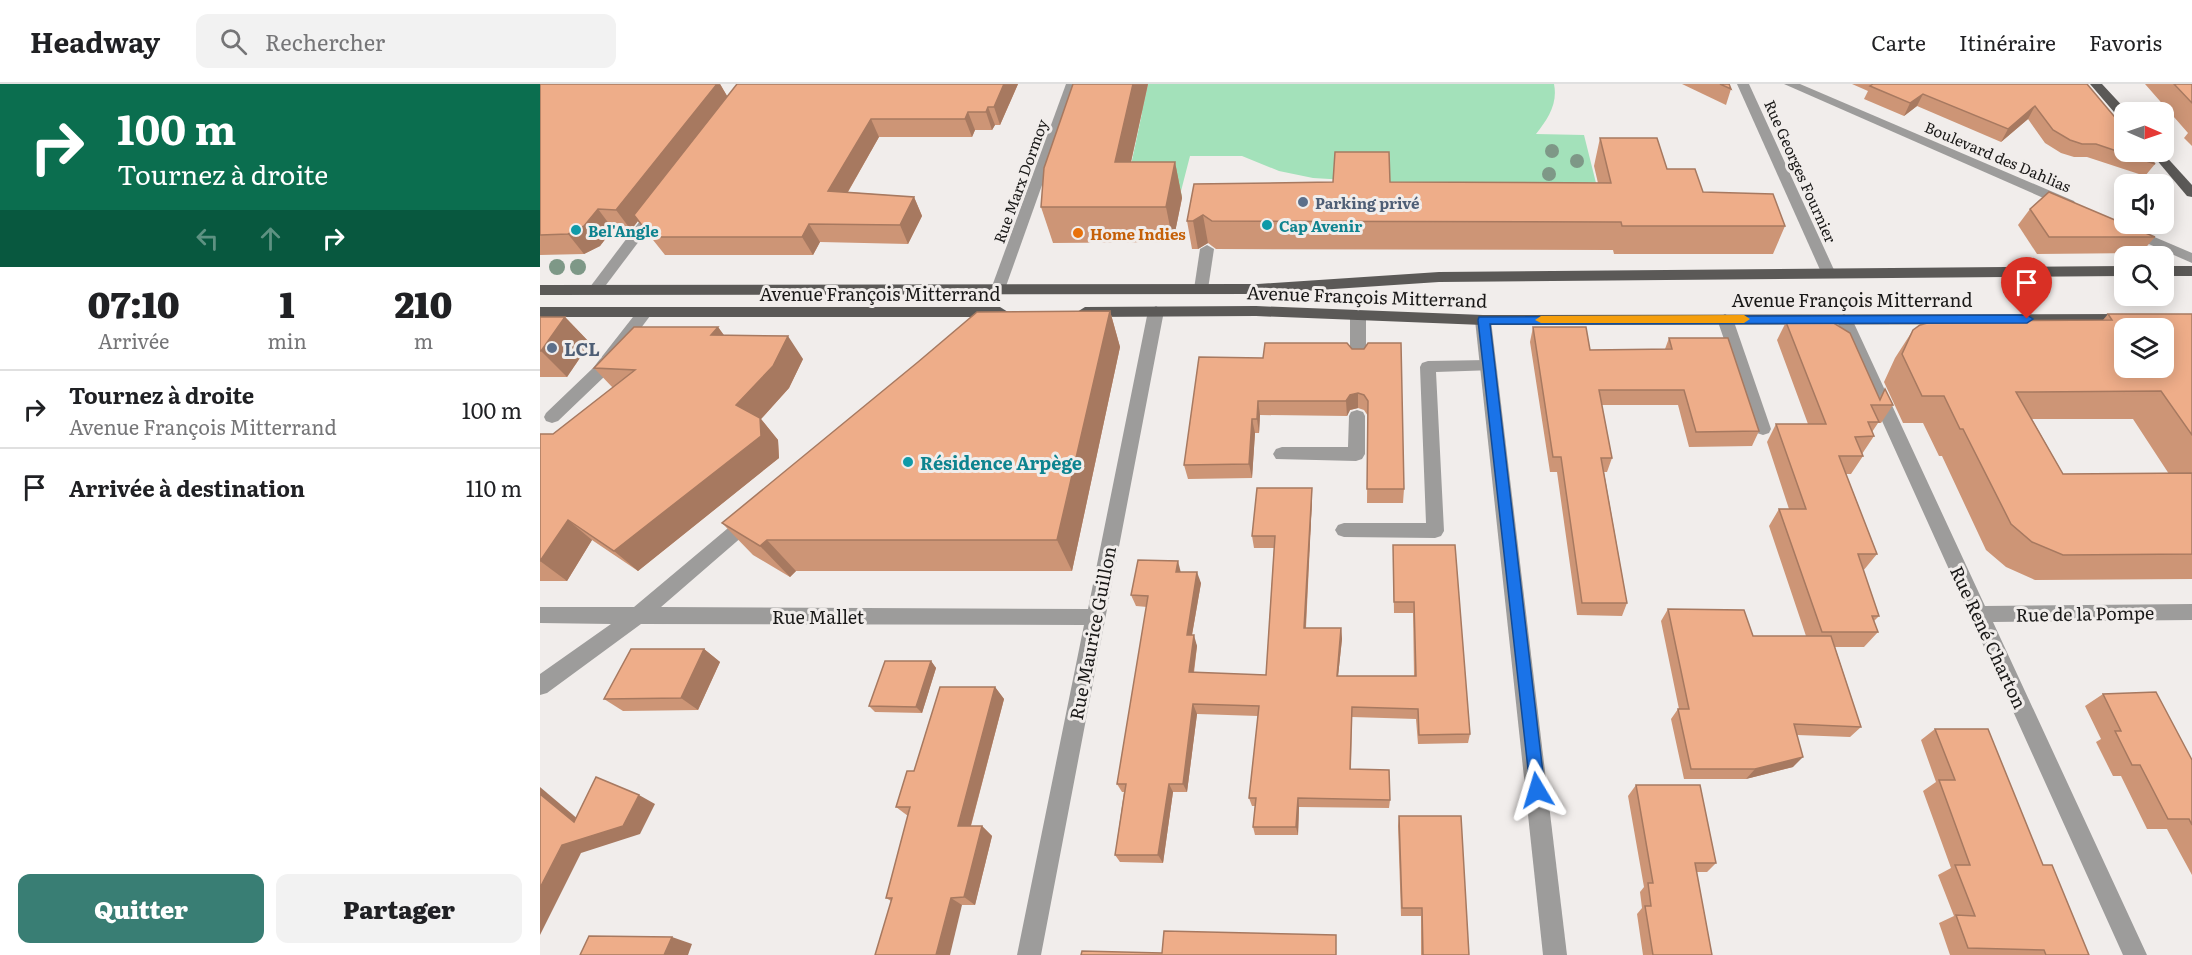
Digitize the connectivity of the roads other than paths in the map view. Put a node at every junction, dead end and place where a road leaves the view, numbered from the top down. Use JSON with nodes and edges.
{"nodes":[{"id":1,"x":1072,"y":84,"type":"edge"},
{"id":2,"x":1743,"y":84,"type":"edge"},
{"id":3,"x":1790,"y":84,"type":"edge"},
{"id":4,"x":2096,"y":84,"type":"edge"},
{"id":5,"x":2114,"y":105,"type":"edge"},
{"id":6,"x":2165,"y":162,"type":"edge"},
{"id":7,"x":2192,"y":193,"type":"edge"},
{"id":8,"x":665,"y":198,"type":"edge"},
{"id":9,"x":2086,"y":211,"type":"edge"},
{"id":10,"x":2137,"y":234,"type":"edge"},
{"id":11,"x":1207,"y":249,"type":"edge"},
{"id":12,"x":2192,"y":258,"type":"edge"},
{"id":13,"x":2114,"y":271,"type":"edge"},
{"id":14,"x":2174,"y":271,"type":"edge"},
{"id":15,"x":2192,"y":271,"type":"edge"},
{"id":16,"x":1828,"y":272,"type":"junction"},
{"id":17,"x":998,"y":289,"type":"junction"},
{"id":18,"x":1201,"y":289,"type":"junction"},
{"id":19,"x":540,"y":290,"type":"edge"},
{"id":20,"x":595,"y":290,"type":"junction"},
{"id":21,"x":1156,"y":311,"type":"junction"},
{"id":22,"x":540,"y":312,"type":"edge"},
{"id":23,"x":645,"y":312,"type":"junction"},
{"id":24,"x":990,"y":312,"type":"junction"},
{"id":25,"x":1011,"y":312,"type":"edge"},
{"id":26,"x":1074,"y":312,"type":"edge"},
{"id":27,"x":1358,"y":315,"type":"junction"},
{"id":28,"x":1725,"y":319,"type":"junction"},
{"id":29,"x":1844,"y":319,"type":"junction"},
{"id":30,"x":2114,"y":319,"type":"edge"},
{"id":31,"x":1484,"y":320,"type":"junction"},
{"id":32,"x":975,"y":326,"type":"edge"},
{"id":33,"x":1358,"y":358,"type":"edge"},
{"id":34,"x":1488,"y":366,"type":"junction"},
{"id":35,"x":1357,"y":416,"type":"dead end"},
{"id":36,"x":552,"y":417,"type":"dead end"},
{"id":37,"x":1763,"y":429,"type":"dead end"},
{"id":38,"x":1282,"y":454,"type":"dead end"},
{"id":39,"x":765,"y":508,"type":"edge"},
{"id":40,"x":1344,"y":531,"type":"dead end"},
{"id":41,"x":2192,"y":612,"type":"edge"},
{"id":42,"x":1979,"y":614,"type":"junction"},
{"id":43,"x":540,"y":615,"type":"edge"},
{"id":44,"x":637,"y":616,"type":"junction"},
{"id":45,"x":1096,"y":617,"type":"junction"},
{"id":46,"x":540,"y":686,"type":"edge"},
{"id":47,"x":1029,"y":955,"type":"edge"},
{"id":48,"x":1556,"y":955,"type":"edge"},
{"id":49,"x":2135,"y":955,"type":"edge"}],
"edges":[{"from":1,"to":17,"type":"street","name":"Rue Marx Dormoy"},
{"from":2,"to":16,"type":"street","name":"Rue Georges Fournier"},
{"from":3,"to":9,"type":"street","name":"Boulevard des Dahlias"},
{"from":4,"to":5,"type":"main road"},
{"from":6,"to":7,"type":"main road"},
{"from":8,"to":20,"type":"street"},
{"from":10,"to":12,"type":"street"},
{"from":11,"to":18,"type":"street"},
{"from":13,"to":16,"type":"main road","name":"Avenue François Mitterrand"},
{"from":14,"to":15,"type":"main road"},
{"from":16,"to":18,"type":"main road","name":"Avenue François Mitterrand"},
{"from":17,"to":18,"type":"main road","name":"Avenue François Mitterrand"},
{"from":17,"to":20,"type":"main road","name":"Avenue François Mitterrand"},
{"from":19,"to":20,"type":"main road","name":"Avenue François Mitterrand"},
{"from":21,"to":26,"type":"main road","name":"Avenue François Mitterrand"},
{"from":21,"to":27,"type":"main road","name":"Avenue François Mitterrand"},
{"from":21,"to":45,"type":"street","name":"Rue Maurice Guillon"},
{"from":22,"to":23,"type":"main road","name":"Avenue François Mitterrand"},
{"from":23,"to":24,"type":"main road","name":"Avenue François Mitterrand"},
{"from":23,"to":36,"type":"street"},
{"from":24,"to":25,"type":"main road","name":"Avenue François Mitterrand"},
{"from":24,"to":32,"type":"street"},
{"from":27,"to":31,"type":"main road","name":"Avenue François Mitterrand"},
{"from":27,"to":33,"type":"street"},
{"from":28,"to":29,"type":"main road","name":"Avenue François Mitterrand"},
{"from":28,"to":31,"type":"main road","name":"Avenue François Mitterrand"},
{"from":28,"to":37,"type":"street"},
{"from":29,"to":30,"type":"main road","name":"Avenue François Mitterrand"},
{"from":29,"to":42,"type":"street","name":"Rue René Charton"},
{"from":31,"to":34,"type":"street"},
{"from":34,"to":40,"type":"street"},
{"from":34,"to":48,"type":"street"},
{"from":35,"to":38,"type":"street"},
{"from":39,"to":44,"type":"street"},
{"from":41,"to":42,"type":"street","name":"Rue de la Pompe"},
{"from":42,"to":49,"type":"street","name":"Rue René Charton"},
{"from":43,"to":44,"type":"street","name":"Rue Mallet"},
{"from":44,"to":45,"type":"street","name":"Rue Mallet"},
{"from":44,"to":46,"type":"street"},
{"from":45,"to":47,"type":"street","name":"Rue Maurice Guillon"}]}
